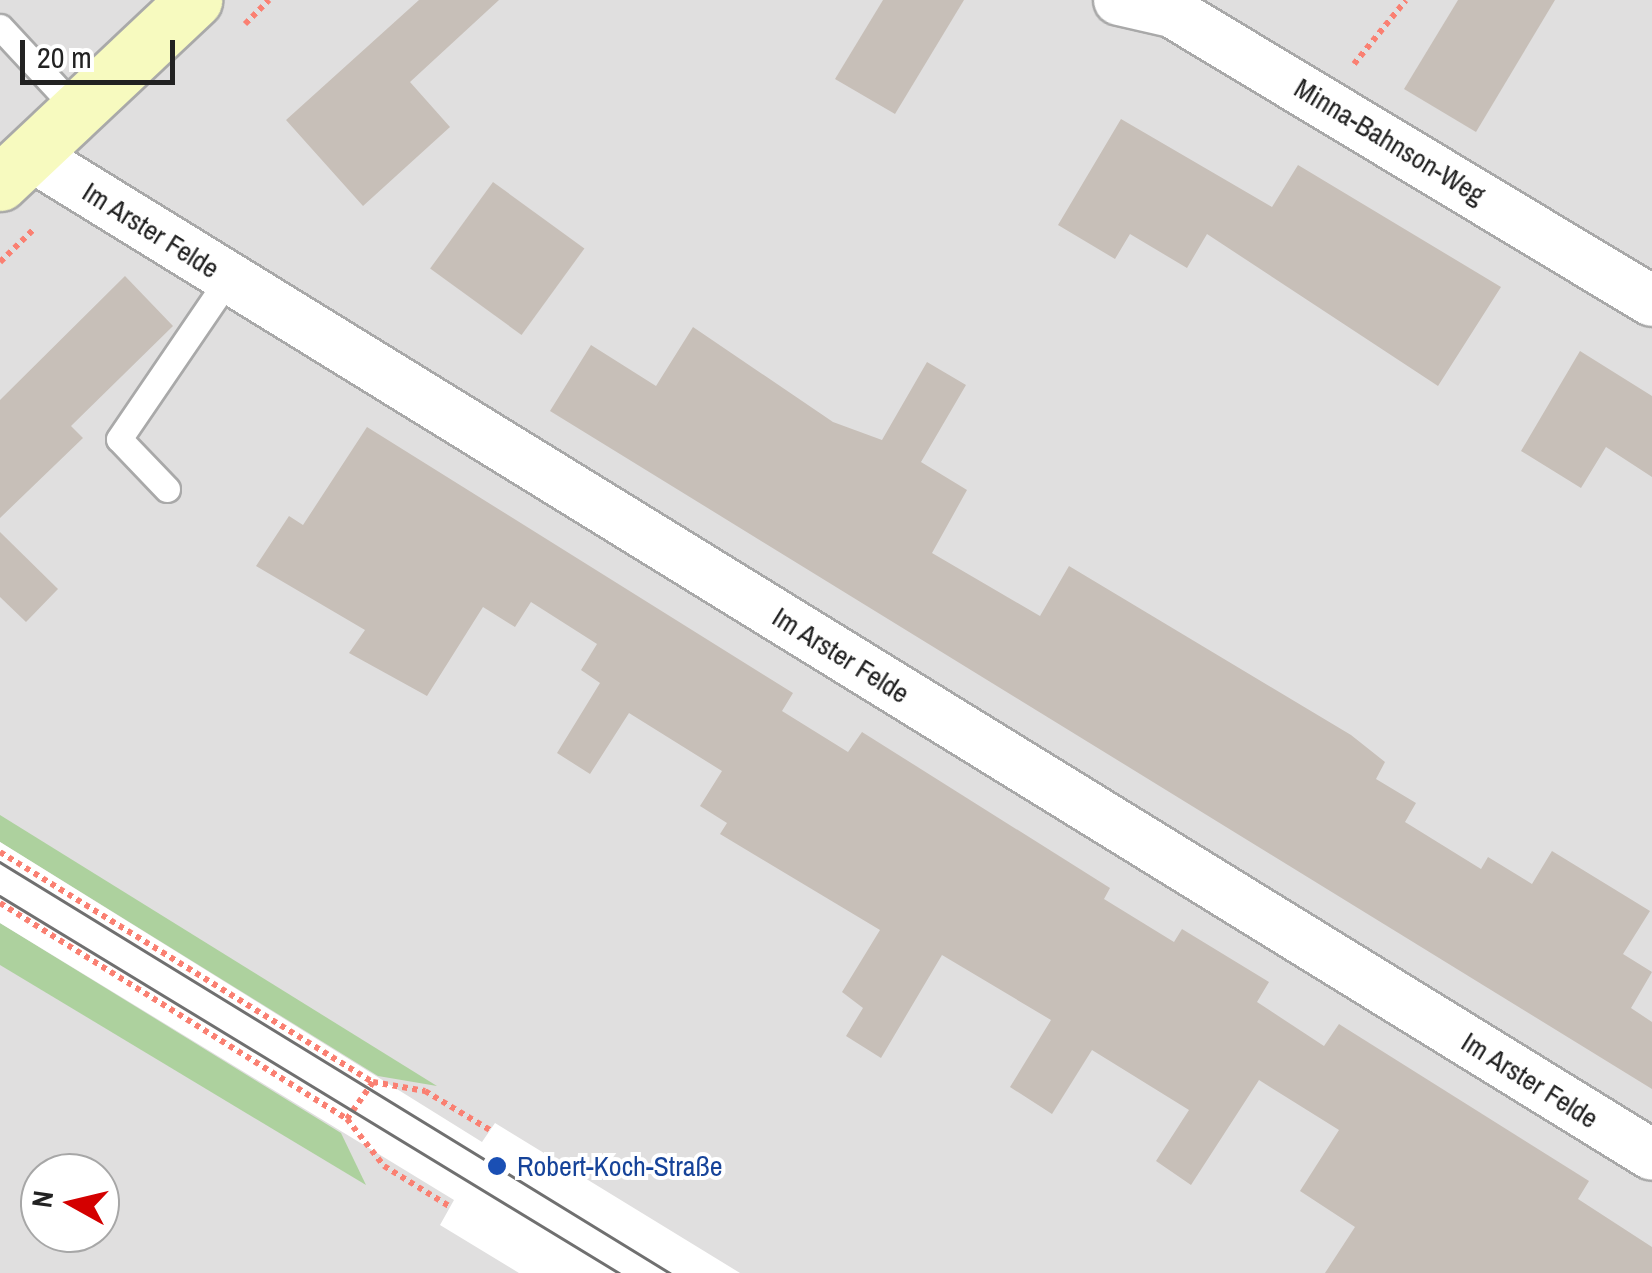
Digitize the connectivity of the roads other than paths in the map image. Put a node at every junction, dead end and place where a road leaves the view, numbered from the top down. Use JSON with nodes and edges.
{"nodes":[{"id":1,"x":194,"y":0,"type":"edge"},
{"id":2,"x":1120,"y":0,"type":"edge"},
{"id":3,"x":0,"y":27,"type":"edge"},
{"id":4,"x":78,"y":110,"type":"junction"},
{"id":5,"x":15,"y":169,"type":"edge"},
{"id":6,"x":229,"y":278,"type":"junction"},
{"id":7,"x":1652,"y":301,"type":"edge"},
{"id":8,"x":167,"y":490,"type":"dead end"},
{"id":9,"x":1652,"y":1155,"type":"edge"}],
"edges":[{"from":1,"to":4,"type":"street"},
{"from":2,"to":7,"type":"street","name":"Minna-Bahnson-Weg"},
{"from":3,"to":4,"type":"lane"},
{"from":4,"to":5,"type":"street"},
{"from":5,"to":6,"type":"street","name":"Im Arster Felde"},
{"from":6,"to":8,"type":"lane"},
{"from":6,"to":9,"type":"street","name":"Im Arster Felde"}]}
